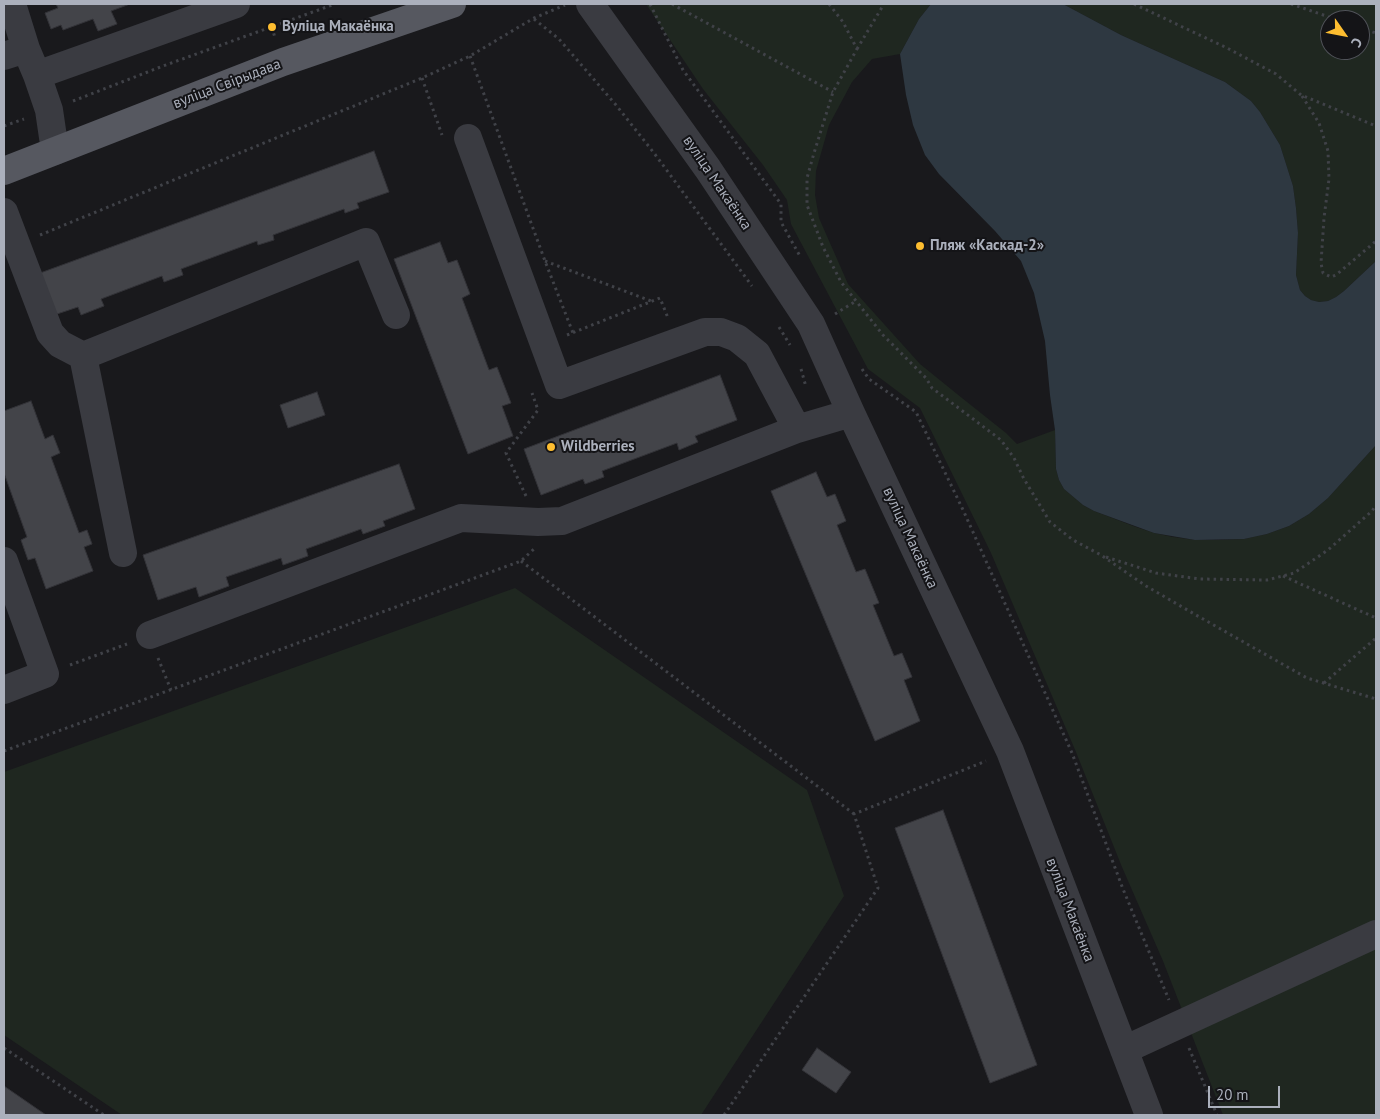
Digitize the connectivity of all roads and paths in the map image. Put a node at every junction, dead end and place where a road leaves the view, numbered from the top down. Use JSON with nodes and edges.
{"nodes":[{"id":1,"x":12,"y":4,"type":"edge"},
{"id":2,"x":236,"y":4,"type":"edge"},
{"id":3,"x":335,"y":4,"type":"edge"},
{"id":4,"x":452,"y":4,"type":"edge"},
{"id":5,"x":567,"y":4,"type":"edge"},
{"id":6,"x":590,"y":4,"type":"edge"},
{"id":7,"x":650,"y":4,"type":"edge"},
{"id":8,"x":672,"y":4,"type":"edge"},
{"id":9,"x":829,"y":4,"type":"edge"},
{"id":10,"x":884,"y":4,"type":"edge"},
{"id":11,"x":1134,"y":4,"type":"edge"},
{"id":12,"x":1291,"y":4,"type":"edge"},
{"id":13,"x":1320,"y":14,"type":"edge"},
{"id":14,"x":534,"y":18,"type":"junction"},
{"id":15,"x":857,"y":49,"type":"junction"},
{"id":16,"x":15,"y":52,"type":"edge"},
{"id":17,"x":470,"y":56,"type":"junction"},
{"id":18,"x":37,"y":75,"type":"junction"},
{"id":19,"x":422,"y":78,"type":"junction"},
{"id":20,"x":833,"y":92,"type":"junction"},
{"id":21,"x":1301,"y":95,"type":"junction"},
{"id":22,"x":49,"y":110,"type":"junction"},
{"id":23,"x":4,"y":126,"type":"edge"},
{"id":24,"x":1376,"y":126,"type":"edge"},
{"id":25,"x":456,"y":138,"type":"joint"},
{"id":26,"x":55,"y":150,"type":"junction"},
{"id":27,"x":4,"y":171,"type":"edge"},
{"id":28,"x":4,"y":212,"type":"edge"},
{"id":29,"x":1376,"y":241,"type":"edge"},
{"id":30,"x":16,"y":245,"type":"junction"},
{"id":31,"x":545,"y":261,"type":"junction"},
{"id":32,"x":804,"y":264,"type":"dead end"},
{"id":33,"x":755,"y":290,"type":"dead end"},
{"id":34,"x":652,"y":301,"type":"junction"},
{"id":35,"x":856,"y":301,"type":"junction"},
{"id":36,"x":396,"y":315,"type":"dead end"},
{"id":37,"x":832,"y":316,"type":"dead end"},
{"id":38,"x":776,"y":321,"type":"dead end"},
{"id":39,"x":574,"y":333,"type":"junction"},
{"id":40,"x":676,"y":342,"type":"junction"},
{"id":41,"x":543,"y":344,"type":"junction"},
{"id":42,"x":793,"y":350,"type":"dead end"},
{"id":43,"x":83,"y":356,"type":"junction"},
{"id":44,"x":800,"y":367,"type":"dead end"},
{"id":45,"x":861,"y":368,"type":"dead end"},
{"id":46,"x":531,"y":391,"type":"dead end"},
{"id":47,"x":851,"y":413,"type":"junction"},
{"id":48,"x":807,"y":426,"type":"junction"},
{"id":49,"x":1376,"y":505,"type":"edge"},
{"id":50,"x":537,"y":535,"type":"junction"},
{"id":51,"x":123,"y":553,"type":"dead end"},
{"id":52,"x":1101,"y":555,"type":"junction"},
{"id":53,"x":4,"y":561,"type":"edge"},
{"id":54,"x":521,"y":561,"type":"junction"},
{"id":55,"x":1282,"y":576,"type":"junction"},
{"id":56,"x":1376,"y":618,"type":"edge"},
{"id":57,"x":150,"y":635,"type":"junction"},
{"id":58,"x":1376,"y":638,"type":"edge"},
{"id":59,"x":45,"y":674,"type":"junction"},
{"id":60,"x":1324,"y":683,"type":"junction"},
{"id":61,"x":4,"y":690,"type":"edge"},
{"id":62,"x":171,"y":690,"type":"junction"},
{"id":63,"x":1376,"y":699,"type":"edge"},
{"id":64,"x":1010,"y":751,"type":"junction"},
{"id":65,"x":4,"y":752,"type":"edge"},
{"id":66,"x":854,"y":814,"type":"junction"},
{"id":67,"x":1376,"y":934,"type":"edge"},
{"id":68,"x":1179,"y":1024,"type":"junction"},
{"id":69,"x":4,"y":1048,"type":"edge"},
{"id":70,"x":1124,"y":1050,"type":"junction"},
{"id":71,"x":104,"y":1115,"type":"edge"},
{"id":72,"x":724,"y":1115,"type":"edge"},
{"id":73,"x":1149,"y":1115,"type":"edge"},
{"id":74,"x":1217,"y":1115,"type":"edge"}],
"edges":[{"from":1,"to":16,"type":"street"},
{"from":2,"to":18,"type":"street"},
{"from":3,"to":22,"type":"path"},
{"from":4,"to":26,"type":"main road","name":"вуліца Свірыдава"},
{"from":5,"to":14,"type":"path"},
{"from":6,"to":47,"type":"street","name":"вуліца Макаёнка"},
{"from":7,"to":32,"type":"path"},
{"from":8,"to":20,"type":"path"},
{"from":9,"to":15,"type":"path"},
{"from":10,"to":15,"type":"path"},
{"from":11,"to":21,"type":"path"},
{"from":12,"to":13,"type":"path"},
{"from":14,"to":17,"type":"path"},
{"from":14,"to":33,"type":"path"},
{"from":15,"to":20,"type":"path"},
{"from":16,"to":18,"type":"street"},
{"from":17,"to":19,"type":"path"},
{"from":17,"to":31,"type":"path"},
{"from":18,"to":22,"type":"street"},
{"from":19,"to":25,"type":"path"},
{"from":19,"to":30,"type":"path"},
{"from":20,"to":35,"type":"path"},
{"from":21,"to":24,"type":"path"},
{"from":21,"to":29,"type":"path"},
{"from":22,"to":23,"type":"path"},
{"from":22,"to":26,"type":"street"},
{"from":25,"to":41,"type":"street"},
{"from":26,"to":27,"type":"main road","name":"вуліца Свірыдава"},
{"from":28,"to":30,"type":"street"},
{"from":30,"to":43,"type":"street"},
{"from":31,"to":34,"type":"path"},
{"from":31,"to":39,"type":"path"},
{"from":34,"to":39,"type":"path"},
{"from":34,"to":40,"type":"path"},
{"from":35,"to":37,"type":"path"},
{"from":35,"to":52,"type":"path"},
{"from":36,"to":43,"type":"street"},
{"from":38,"to":42,"type":"path"},
{"from":39,"to":41,"type":"path"},
{"from":40,"to":41,"type":"street"},
{"from":40,"to":48,"type":"street"},
{"from":43,"to":51,"type":"street"},
{"from":44,"to":48,"type":"path"},
{"from":45,"to":68,"type":"path"},
{"from":46,"to":50,"type":"path"},
{"from":47,"to":48,"type":"street"},
{"from":47,"to":64,"type":"street","name":"вуліца Макаёнка"},
{"from":48,"to":50,"type":"street"},
{"from":49,"to":55,"type":"path"},
{"from":50,"to":54,"type":"path"},
{"from":50,"to":57,"type":"street"},
{"from":52,"to":55,"type":"path"},
{"from":52,"to":60,"type":"path"},
{"from":53,"to":59,"type":"street"},
{"from":54,"to":62,"type":"path"},
{"from":54,"to":66,"type":"path"},
{"from":55,"to":56,"type":"path"},
{"from":57,"to":59,"type":"path"},
{"from":57,"to":62,"type":"path"},
{"from":58,"to":60,"type":"path"},
{"from":59,"to":61,"type":"street"},
{"from":60,"to":63,"type":"path"},
{"from":62,"to":65,"type":"path"},
{"from":64,"to":66,"type":"path"},
{"from":64,"to":70,"type":"street","name":"вуліца Макаёнка"},
{"from":66,"to":72,"type":"path"},
{"from":67,"to":68,"type":"street"},
{"from":68,"to":70,"type":"street"},
{"from":68,"to":74,"type":"path"},
{"from":69,"to":71,"type":"path"},
{"from":70,"to":73,"type":"street","name":"вуліца Макаёнка"}]}
